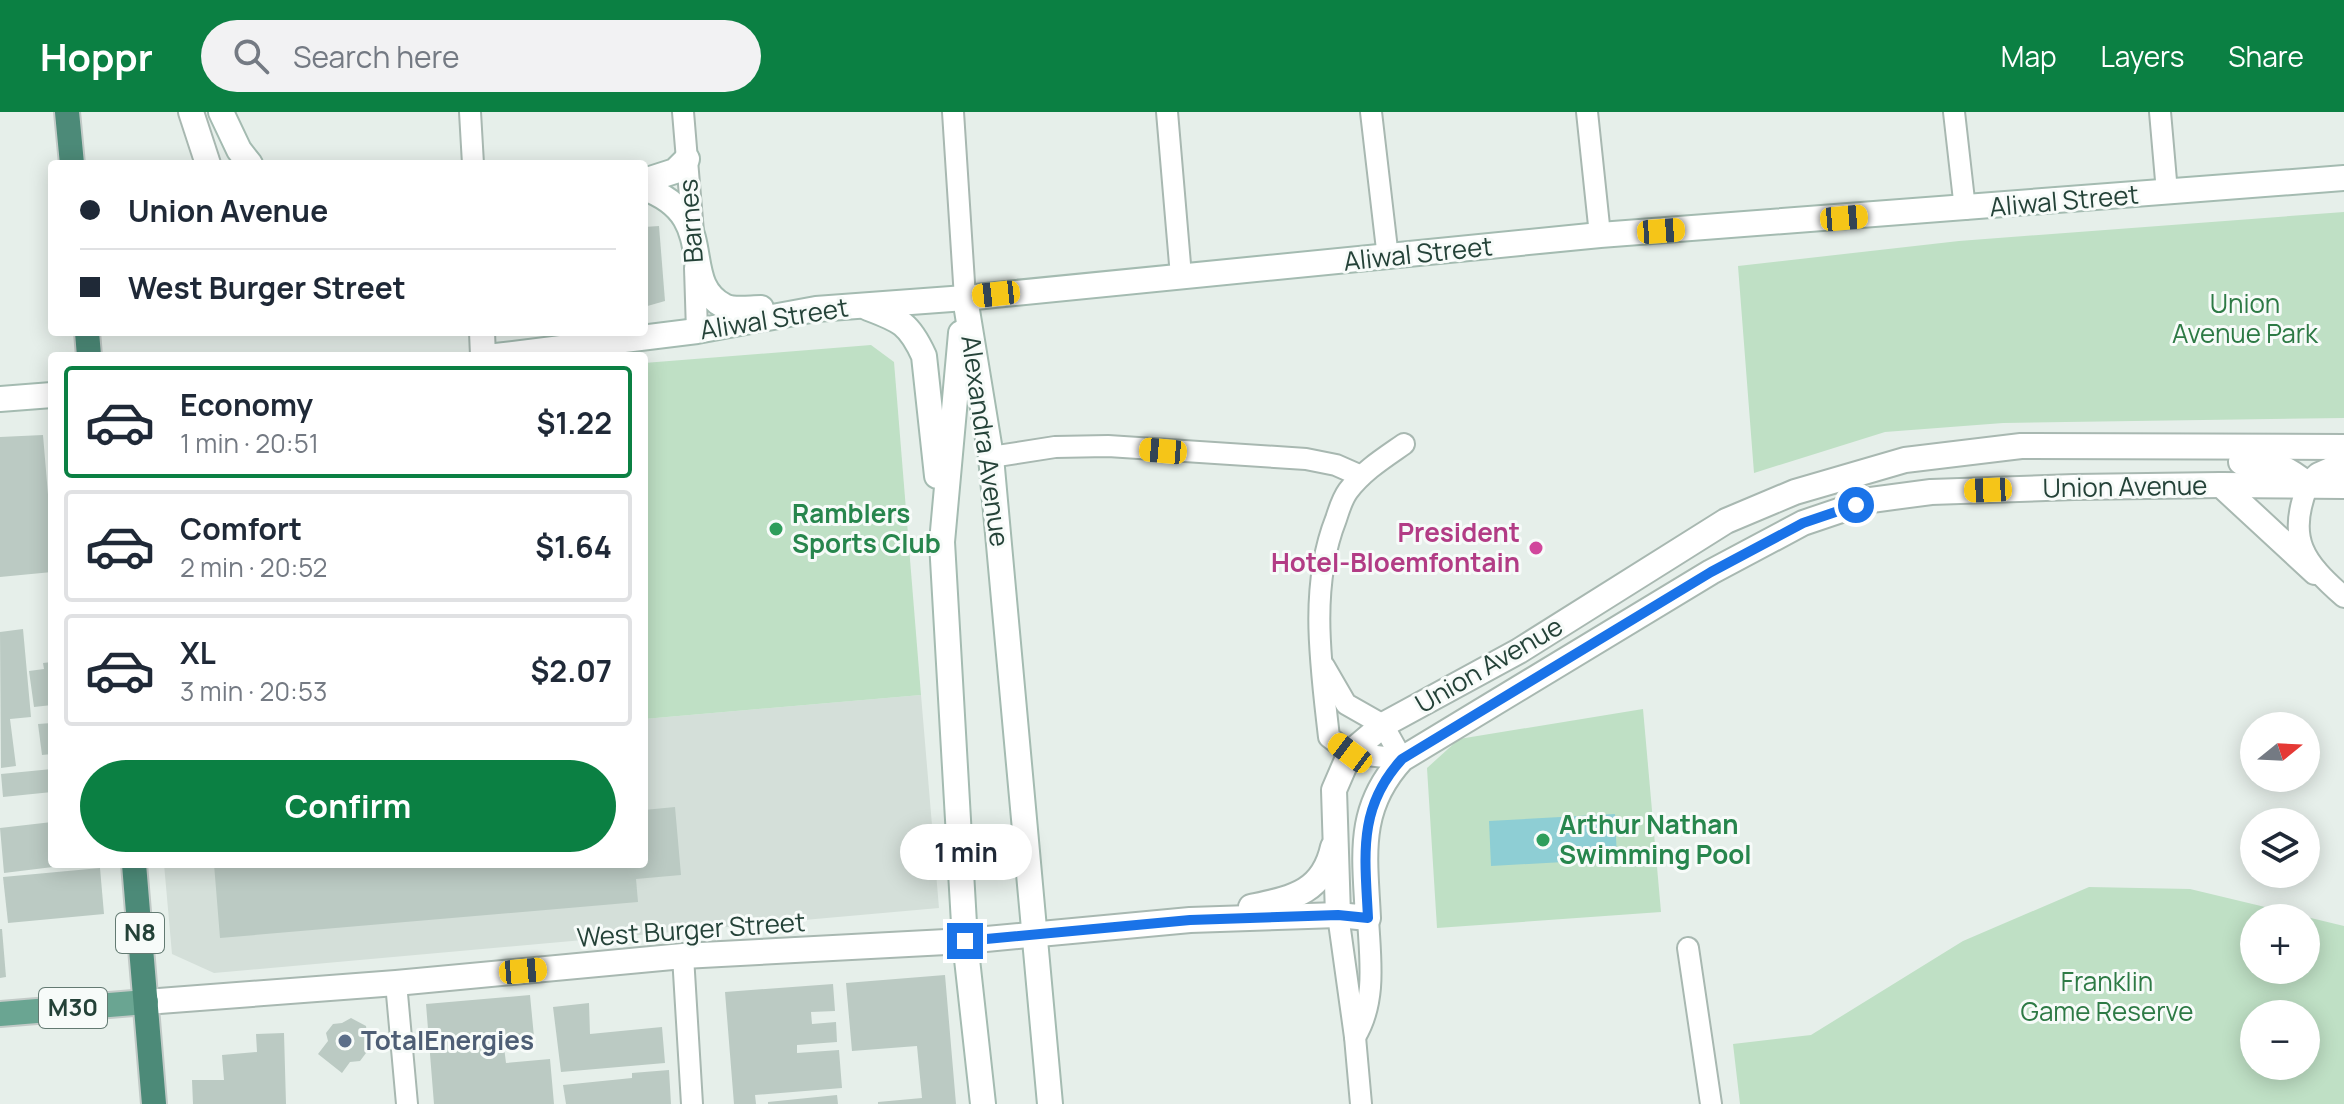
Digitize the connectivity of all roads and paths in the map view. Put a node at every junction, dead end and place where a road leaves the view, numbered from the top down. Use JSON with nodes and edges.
{"nodes":[{"id":1,"x":67,"y":112,"type":"edge"},
{"id":2,"x":191,"y":112,"type":"edge"},
{"id":3,"x":221,"y":112,"type":"edge"},
{"id":4,"x":470,"y":112,"type":"edge"},
{"id":5,"x":683,"y":112,"type":"edge"},
{"id":6,"x":953,"y":112,"type":"edge"},
{"id":7,"x":1167,"y":112,"type":"edge"},
{"id":8,"x":1371,"y":112,"type":"edge"},
{"id":9,"x":1587,"y":112,"type":"edge"},
{"id":10,"x":1954,"y":112,"type":"edge"},
{"id":11,"x":2160,"y":112,"type":"edge"},
{"id":12,"x":687,"y":159,"type":"junction"},
{"id":13,"x":72,"y":160,"type":"edge"},
{"id":14,"x":207,"y":160,"type":"edge"},
{"id":15,"x":247,"y":160,"type":"edge"},
{"id":16,"x":473,"y":160,"type":"edge"},
{"id":17,"x":2344,"y":178,"type":"edge"},
{"id":18,"x":648,"y":180,"type":"edge"},
{"id":19,"x":648,"y":189,"type":"edge"},
{"id":20,"x":2167,"y":192,"type":"junction"},
{"id":21,"x":1965,"y":209,"type":"junction"},
{"id":22,"x":693,"y":234,"type":"junction"},
{"id":23,"x":1600,"y":235,"type":"junction"},
{"id":24,"x":1388,"y":258,"type":"junction"},
{"id":25,"x":1181,"y":276,"type":"junction"},
{"id":26,"x":965,"y":298,"type":"junction"},
{"id":27,"x":860,"y":306,"type":"junction"},
{"id":28,"x":816,"y":309,"type":"junction"},
{"id":29,"x":697,"y":331,"type":"junction"},
{"id":30,"x":528,"y":352,"type":"edge"},
{"id":31,"x":48,"y":395,"type":"edge"},
{"id":32,"x":0,"y":399,"type":"edge"},
{"id":33,"x":1404,"y":444,"type":"dead end"},
{"id":34,"x":2021,"y":446,"type":"junction"},
{"id":35,"x":2344,"y":447,"type":"edge"},
{"id":36,"x":991,"y":457,"type":"junction"},
{"id":37,"x":2344,"y":464,"type":"edge"},
{"id":38,"x":1361,"y":476,"type":"junction"},
{"id":39,"x":2221,"y":485,"type":"junction"},
{"id":40,"x":2308,"y":485,"type":"junction"},
{"id":41,"x":2344,"y":486,"type":"edge"},
{"id":42,"x":942,"y":542,"type":"junction"},
{"id":43,"x":1662,"y":561,"type":"junction"},
{"id":44,"x":2315,"y":572,"type":"junction"},
{"id":45,"x":1681,"y":590,"type":"junction"},
{"id":46,"x":2344,"y":597,"type":"edge"},
{"id":47,"x":1320,"y":659,"type":"junction"},
{"id":48,"x":1383,"y":725,"type":"junction"},
{"id":49,"x":1350,"y":753,"type":"junction"},
{"id":50,"x":1402,"y":759,"type":"junction"},
{"id":51,"x":1336,"y":834,"type":"junction"},
{"id":52,"x":134,"y":868,"type":"edge"},
{"id":53,"x":1338,"y":915,"type":"junction"},
{"id":54,"x":1368,"y":918,"type":"junction"},
{"id":55,"x":1190,"y":920,"type":"junction"},
{"id":56,"x":1034,"y":935,"type":"junction"},
{"id":57,"x":965,"y":941,"type":"junction"},
{"id":58,"x":1688,"y":948,"type":"dead end"},
{"id":59,"x":683,"y":956,"type":"junction"},
{"id":60,"x":396,"y":983,"type":"junction"},
{"id":61,"x":146,"y":1002,"type":"junction"},
{"id":62,"x":0,"y":1014,"type":"edge"},
{"id":63,"x":1355,"y":1037,"type":"junction"},
{"id":64,"x":154,"y":1104,"type":"edge"},
{"id":65,"x":407,"y":1104,"type":"edge"},
{"id":66,"x":692,"y":1104,"type":"edge"},
{"id":67,"x":983,"y":1104,"type":"edge"},
{"id":68,"x":1050,"y":1104,"type":"edge"},
{"id":69,"x":1361,"y":1104,"type":"edge"},
{"id":70,"x":1711,"y":1104,"type":"edge"}],
"edges":[{"from":1,"to":13,"type":"highway"},
{"from":2,"to":14,"type":"street"},
{"from":3,"to":15,"type":"street"},
{"from":4,"to":16,"type":"street"},
{"from":5,"to":12,"type":"street","name":"Barnes"},
{"from":6,"to":26,"type":"street"},
{"from":7,"to":25,"type":"street"},
{"from":8,"to":24,"type":"street"},
{"from":9,"to":23,"type":"street"},
{"from":10,"to":21,"type":"street"},
{"from":11,"to":20,"type":"street"},
{"from":12,"to":18,"type":"street"},
{"from":12,"to":22,"type":"street","name":"Barnes"},
{"from":17,"to":20,"type":"street","name":"Aliwal Street"},
{"from":19,"to":22,"type":"street"},
{"from":20,"to":21,"type":"street","name":"Aliwal Street"},
{"from":21,"to":23,"type":"street","name":"Aliwal Street"},
{"from":22,"to":28,"type":"street"},
{"from":22,"to":29,"type":"street","name":"Barnes"},
{"from":23,"to":24,"type":"street","name":"Aliwal Street"},
{"from":24,"to":25,"type":"street","name":"Aliwal Street"},
{"from":25,"to":26,"type":"street","name":"Aliwal Street"},
{"from":26,"to":27,"type":"street","name":"Aliwal Street"},
{"from":26,"to":36,"type":"street","name":"Alexandra Avenue"},
{"from":26,"to":42,"type":"street","name":"Alexandra Avenue"},
{"from":27,"to":28,"type":"street","name":"Aliwal Street"},
{"from":27,"to":42,"type":"street"},
{"from":28,"to":29,"type":"street","name":"Aliwal Street"},
{"from":29,"to":30,"type":"street","name":"Aliwal Street"},
{"from":31,"to":32,"type":"street"},
{"from":33,"to":38,"type":"street"},
{"from":34,"to":35,"type":"street","name":"Union Avenue"},
{"from":34,"to":40,"type":"street"},
{"from":34,"to":43,"type":"street","name":"Union Avenue"},
{"from":36,"to":38,"type":"street"},
{"from":36,"to":56,"type":"street","name":"Alexandra Avenue"},
{"from":37,"to":40,"type":"street"},
{"from":38,"to":47,"type":"street"},
{"from":39,"to":40,"type":"street","name":"Union Avenue"},
{"from":39,"to":44,"type":"street"},
{"from":39,"to":45,"type":"street","name":"Union Avenue"},
{"from":40,"to":41,"type":"street","name":"Union Avenue"},
{"from":40,"to":44,"type":"street"},
{"from":42,"to":57,"type":"street","name":"Alexandra Avenue"},
{"from":43,"to":45,"type":"street"},
{"from":43,"to":48,"type":"street","name":"Union Avenue"},
{"from":44,"to":46,"type":"street"},
{"from":45,"to":50,"type":"street","name":"Union Avenue"},
{"from":47,"to":48,"type":"street"},
{"from":47,"to":49,"type":"street"},
{"from":48,"to":49,"type":"street","name":"Union Avenue"},
{"from":48,"to":50,"type":"street"},
{"from":49,"to":50,"type":"street"},
{"from":49,"to":51,"type":"street","name":"Union Avenue"},
{"from":50,"to":54,"type":"street","name":"Union Avenue"},
{"from":51,"to":53,"type":"street","name":"Union Avenue"},
{"from":51,"to":55,"type":"street"},
{"from":52,"to":61,"type":"highway","number":"N8"},
{"from":53,"to":54,"type":"street","name":"West Burger Street"},
{"from":53,"to":55,"type":"street","name":"West Burger Street"},
{"from":53,"to":63,"type":"street"},
{"from":54,"to":63,"type":"street","name":"Union Avenue"},
{"from":55,"to":56,"type":"street","name":"West Burger Street"},
{"from":56,"to":57,"type":"street","name":"West Burger Street"},
{"from":56,"to":68,"type":"street","name":"Alexandra Avenue"},
{"from":57,"to":59,"type":"street","name":"West Burger Street"},
{"from":57,"to":67,"type":"street","name":"Alexandra Avenue"},
{"from":58,"to":70,"type":"street"},
{"from":59,"to":60,"type":"street","name":"West Burger Street"},
{"from":59,"to":66,"type":"street"},
{"from":60,"to":61,"type":"street","name":"West Burger Street"},
{"from":60,"to":65,"type":"street"},
{"from":61,"to":62,"type":"main road","name":"West Burger Street","number":"M30"},
{"from":61,"to":64,"type":"highway","number":"N8"},
{"from":63,"to":69,"type":"street"}]}
